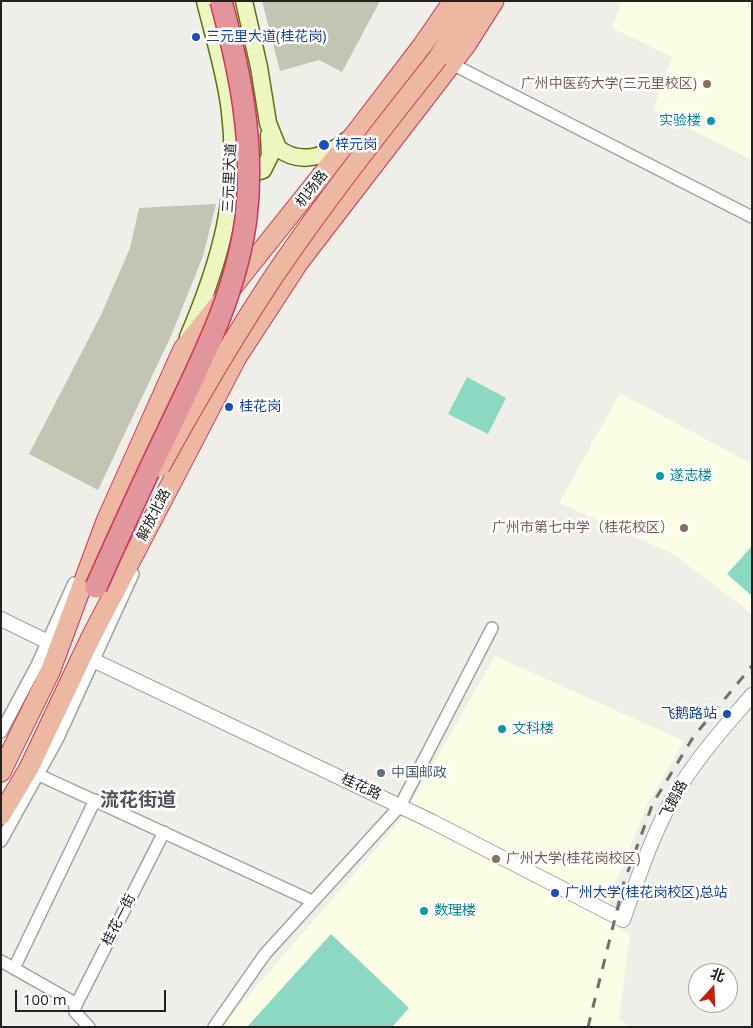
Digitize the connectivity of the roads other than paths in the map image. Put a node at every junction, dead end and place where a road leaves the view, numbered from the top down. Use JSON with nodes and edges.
{"nodes":[{"id":1,"x":205,"y":1,"type":"edge"},
{"id":2,"x":221,"y":1,"type":"edge"},
{"id":3,"x":229,"y":1,"type":"edge"},
{"id":4,"x":244,"y":1,"type":"edge"},
{"id":5,"x":453,"y":1,"type":"edge"},
{"id":6,"x":473,"y":1,"type":"edge"},
{"id":7,"x":494,"y":1,"type":"edge"},
{"id":8,"x":445,"y":61,"type":"junction"},
{"id":9,"x":246,"y":72,"type":"dead end"},
{"id":10,"x":268,"y":123,"type":"junction"},
{"id":11,"x":357,"y":131,"type":"junction"},
{"id":12,"x":233,"y":149,"type":"junction"},
{"id":13,"x":301,"y":204,"type":"junction"},
{"id":14,"x":752,"y":217,"type":"edge"},
{"id":15,"x":325,"y":226,"type":"junction"},
{"id":16,"x":183,"y":349,"type":"junction"},
{"id":17,"x":233,"y":364,"type":"junction"},
{"id":18,"x":171,"y":438,"type":"dead end"},
{"id":19,"x":192,"y":440,"type":"junction"},
{"id":20,"x":96,"y":546,"type":"junction"},
{"id":21,"x":96,"y":587,"type":"junction"},
{"id":22,"x":1,"y":620,"type":"edge"},
{"id":23,"x":492,"y":628,"type":"dead end"},
{"id":24,"x":91,"y":637,"type":"junction"},
{"id":25,"x":48,"y":642,"type":"junction"},
{"id":26,"x":95,"y":661,"type":"junction"},
{"id":27,"x":752,"y":696,"type":"edge"},
{"id":28,"x":1,"y":732,"type":"edge"},
{"id":29,"x":1,"y":772,"type":"edge"},
{"id":30,"x":39,"y":775,"type":"junction"},
{"id":31,"x":1,"y":792,"type":"edge"},
{"id":32,"x":95,"y":800,"type":"junction"},
{"id":33,"x":400,"y":806,"type":"junction"},
{"id":34,"x":1,"y":815,"type":"edge"},
{"id":35,"x":164,"y":832,"type":"junction"},
{"id":36,"x":1,"y":841,"type":"edge"},
{"id":37,"x":312,"y":901,"type":"junction"},
{"id":38,"x":623,"y":920,"type":"joint"},
{"id":39,"x":1,"y":961,"type":"edge"},
{"id":40,"x":17,"y":962,"type":"dead end"},
{"id":41,"x":75,"y":1007,"type":"junction"},
{"id":42,"x":89,"y":1027,"type":"edge"},
{"id":43,"x":214,"y":1027,"type":"edge"}],
"edges":[{"from":1,"to":12,"type":"main road","name":"三元里大道"},
{"from":2,"to":21,"type":"highway","bridge":true},
{"from":3,"to":9,"type":"main road"},
{"from":4,"to":10,"type":"main road"},
{"from":5,"to":11,"type":"highway","name":"机场路"},
{"from":6,"to":8,"type":"highway"},
{"from":7,"to":8,"type":"highway"},
{"from":8,"to":14,"type":"street"},
{"from":8,"to":15,"type":"highway"},
{"from":8,"to":21,"type":"highway","bridge":true},
{"from":10,"to":11,"type":"main road"},
{"from":10,"to":12,"type":"main road"},
{"from":11,"to":13,"type":"highway","name":"机场路"},
{"from":12,"to":16,"type":"main road","name":"三元里大道"},
{"from":13,"to":15,"type":"highway"},
{"from":13,"to":16,"type":"highway","name":"机场路"},
{"from":15,"to":17,"type":"highway","name":"解放北路"},
{"from":16,"to":17,"type":"highway"},
{"from":16,"to":20,"type":"highway"},
{"from":17,"to":19,"type":"highway","name":"解放北路"},
{"from":18,"to":24,"type":"main road"},
{"from":19,"to":24,"type":"highway","name":"解放北路"},
{"from":19,"to":26,"type":"street"},
{"from":20,"to":25,"type":"street"},
{"from":20,"to":29,"type":"highway"},
{"from":21,"to":31,"type":"highway"},
{"from":22,"to":25,"type":"street"},
{"from":23,"to":33,"type":"street"},
{"from":24,"to":34,"type":"highway","name":"解放北路"},
{"from":25,"to":28,"type":"street"},
{"from":26,"to":30,"type":"street"},
{"from":26,"to":33,"type":"street","name":"桂花路"},
{"from":27,"to":38,"type":"street","name":"飞鹅路"},
{"from":30,"to":32,"type":"street"},
{"from":30,"to":36,"type":"street"},
{"from":32,"to":35,"type":"street"},
{"from":32,"to":40,"type":"street"},
{"from":33,"to":37,"type":"street"},
{"from":33,"to":38,"type":"street","name":"桂花路"},
{"from":35,"to":37,"type":"street"},
{"from":35,"to":41,"type":"street","name":"桂花一街"},
{"from":37,"to":43,"type":"street"},
{"from":39,"to":41,"type":"street"},
{"from":41,"to":42,"type":"street"}]}
